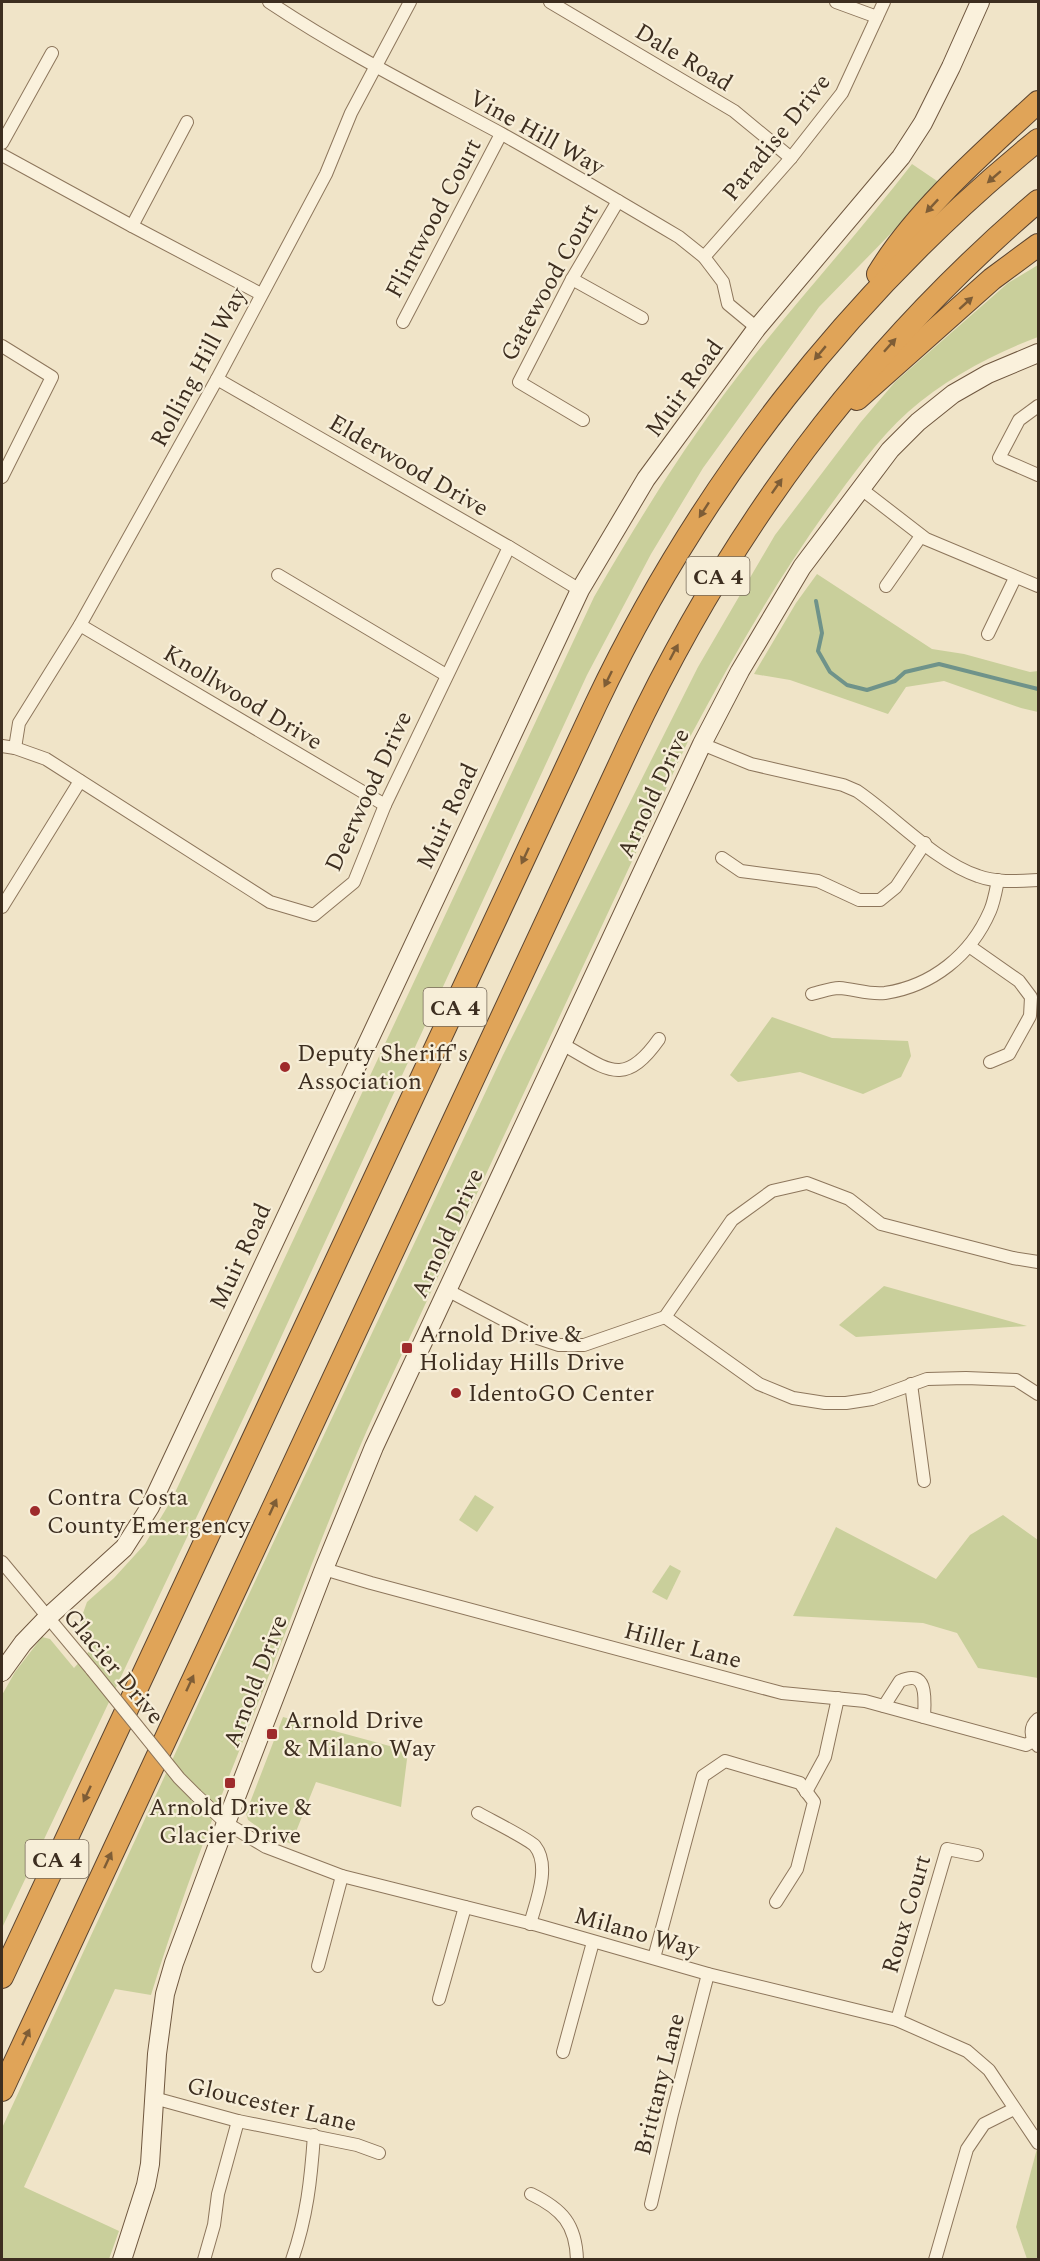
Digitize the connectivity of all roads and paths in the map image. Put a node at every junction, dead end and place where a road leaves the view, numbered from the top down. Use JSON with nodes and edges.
{"nodes":[{"id":1,"x":269,"y":2,"type":"edge"},
{"id":2,"x":410,"y":2,"type":"edge"},
{"id":3,"x":550,"y":2,"type":"edge"},
{"id":4,"x":836,"y":2,"type":"edge"},
{"id":5,"x":884,"y":2,"type":"edge"},
{"id":6,"x":980,"y":2,"type":"edge"},
{"id":7,"x":877,"y":17,"type":"junction"},
{"id":8,"x":52,"y":53,"type":"dead end"},
{"id":9,"x":376,"y":68,"type":"junction"},
{"id":10,"x":1038,"y":102,"type":"edge"},
{"id":11,"x":187,"y":122,"type":"dead end"},
{"id":12,"x":501,"y":134,"type":"junction"},
{"id":13,"x":1038,"y":140,"type":"edge"},
{"id":14,"x":2,"y":143,"type":"edge"},
{"id":15,"x":2,"y":154,"type":"edge"},
{"id":16,"x":791,"y":158,"type":"junction"},
{"id":17,"x":618,"y":201,"type":"junction"},
{"id":18,"x":1038,"y":201,"type":"edge"},
{"id":19,"x":132,"y":226,"type":"junction"},
{"id":20,"x":1038,"y":244,"type":"edge"},
{"id":21,"x":704,"y":257,"type":"junction"},
{"id":22,"x":572,"y":279,"type":"junction"},
{"id":23,"x":261,"y":294,"type":"junction"},
{"id":24,"x":859,"y":309,"type":"junction"},
{"id":25,"x":642,"y":318,"type":"dead end"},
{"id":26,"x":403,"y":322,"type":"dead end"},
{"id":27,"x":757,"y":328,"type":"junction"},
{"id":28,"x":2,"y":346,"type":"edge"},
{"id":29,"x":1038,"y":353,"type":"edge"},
{"id":30,"x":217,"y":378,"type":"junction"},
{"id":31,"x":1038,"y":406,"type":"edge"},
{"id":32,"x":583,"y":420,"type":"dead end"},
{"id":33,"x":825,"y":422,"type":"junction"},
{"id":34,"x":1038,"y":475,"type":"edge"},
{"id":35,"x":2,"y":477,"type":"edge"},
{"id":36,"x":861,"y":488,"type":"junction"},
{"id":37,"x":921,"y":536,"type":"junction"},
{"id":38,"x":509,"y":547,"type":"junction"},
{"id":39,"x":278,"y":575,"type":"dead end"},
{"id":40,"x":1015,"y":578,"type":"junction"},
{"id":41,"x":886,"y":586,"type":"dead end"},
{"id":42,"x":1038,"y":586,"type":"edge"},
{"id":43,"x":580,"y":590,"type":"junction"},
{"id":44,"x":80,"y":625,"type":"junction"},
{"id":45,"x":988,"y":634,"type":"dead end"},
{"id":46,"x":446,"y":675,"type":"junction"},
{"id":47,"x":702,"y":744,"type":"junction"},
{"id":48,"x":2,"y":746,"type":"edge"},
{"id":49,"x":15,"y":748,"type":"junction"},
{"id":50,"x":80,"y":781,"type":"junction"},
{"id":51,"x":385,"y":805,"type":"junction"},
{"id":52,"x":925,"y":843,"type":"junction"},
{"id":53,"x":722,"y":858,"type":"dead end"},
{"id":54,"x":998,"y":880,"type":"junction"},
{"id":55,"x":1038,"y":880,"type":"edge"},
{"id":56,"x":2,"y":908,"type":"edge"},
{"id":57,"x":969,"y":946,"type":"junction"},
{"id":58,"x":812,"y":994,"type":"dead end"},
{"id":59,"x":659,"y":1039,"type":"dead end"},
{"id":60,"x":562,"y":1044,"type":"junction"},
{"id":61,"x":990,"y":1062,"type":"dead end"},
{"id":62,"x":1038,"y":1262,"type":"edge"},
{"id":63,"x":447,"y":1290,"type":"junction"},
{"id":64,"x":664,"y":1317,"type":"junction"},
{"id":65,"x":910,"y":1384,"type":"junction"},
{"id":66,"x":1038,"y":1394,"type":"edge"},
{"id":67,"x":924,"y":1481,"type":"dead end"},
{"id":68,"x":2,"y":1562,"type":"edge"},
{"id":69,"x":324,"y":1569,"type":"junction"},
{"id":70,"x":47,"y":1618,"type":"junction"},
{"id":71,"x":2,"y":1672,"type":"edge"},
{"id":72,"x":838,"y":1698,"type":"junction"},
{"id":73,"x":884,"y":1706,"type":"junction"},
{"id":74,"x":924,"y":1717,"type":"junction"},
{"id":75,"x":1038,"y":1719,"type":"edge"},
{"id":76,"x":1036,"y":1744,"type":"edge"},
{"id":77,"x":806,"y":1792,"type":"junction"},
{"id":78,"x":196,"y":1795,"type":"joint"},
{"id":79,"x":478,"y":1813,"type":"dead end"},
{"id":80,"x":226,"y":1823,"type":"junction"},
{"id":81,"x":977,"y":1855,"type":"dead end"},
{"id":82,"x":342,"y":1876,"type":"junction"},
{"id":83,"x":776,"y":1902,"type":"dead end"},
{"id":84,"x":465,"y":1907,"type":"junction"},
{"id":85,"x":530,"y":1924,"type":"junction"},
{"id":86,"x":593,"y":1941,"type":"junction"},
{"id":87,"x":654,"y":1958,"type":"junction"},
{"id":88,"x":318,"y":1966,"type":"dead end"},
{"id":89,"x":708,"y":1974,"type":"junction"},
{"id":90,"x":2,"y":1977,"type":"edge"},
{"id":91,"x":439,"y":1999,"type":"dead end"},
{"id":92,"x":897,"y":2020,"type":"junction"},
{"id":93,"x":563,"y":2052,"type":"dead end"},
{"id":94,"x":2,"y":2090,"type":"edge"},
{"id":95,"x":154,"y":2098,"type":"junction"},
{"id":96,"x":1014,"y":2109,"type":"junction"},
{"id":97,"x":238,"y":2121,"type":"junction"},
{"id":98,"x":314,"y":2135,"type":"junction"},
{"id":99,"x":1038,"y":2143,"type":"edge"},
{"id":100,"x":379,"y":2153,"type":"dead end"},
{"id":101,"x":531,"y":2194,"type":"dead end"},
{"id":102,"x":651,"y":2204,"type":"dead end"},
{"id":103,"x":122,"y":2259,"type":"edge"},
{"id":104,"x":204,"y":2259,"type":"edge"},
{"id":105,"x":292,"y":2259,"type":"edge"},
{"id":106,"x":577,"y":2259,"type":"edge"},
{"id":107,"x":935,"y":2259,"type":"edge"}],
"edges":[{"from":1,"to":9,"type":"street","name":"Vine Hill Way"},
{"from":2,"to":9,"type":"street","name":"Rolling Hill Way"},
{"from":3,"to":16,"type":"street","name":"Dale Road"},
{"from":4,"to":7,"type":"street"},
{"from":5,"to":7,"type":"street","name":"Paradise Drive"},
{"from":6,"to":27,"type":"street","name":"Muir Road"},
{"from":7,"to":16,"type":"street","name":"Paradise Drive"},
{"from":8,"to":14,"type":"street"},
{"from":9,"to":12,"type":"street","name":"Vine Hill Way"},
{"from":9,"to":23,"type":"street","name":"Rolling Hill Way"},
{"from":10,"to":24,"type":"highway","one_way":true},
{"from":11,"to":19,"type":"street"},
{"from":12,"to":17,"type":"street","name":"Vine Hill Way"},
{"from":12,"to":26,"type":"street","name":"Flintwood Court"},
{"from":13,"to":24,"type":"highway","number":"CA 4","one_way":true},
{"from":15,"to":19,"type":"street"},
{"from":16,"to":21,"type":"street","name":"Paradise Drive"},
{"from":17,"to":21,"type":"street","name":"Vine Hill Way"},
{"from":17,"to":22,"type":"street","name":"Gatewood Court"},
{"from":33,"to":18,"type":"highway","number":"CA 4","one_way":true},
{"from":19,"to":23,"type":"street"},
{"from":33,"to":20,"type":"highway","one_way":true},
{"from":21,"to":27,"type":"street","name":"Vine Hill Way"},
{"from":22,"to":25,"type":"street"},
{"from":22,"to":32,"type":"street","name":"Gatewood Court"},
{"from":23,"to":30,"type":"street","name":"Rolling Hill Way"},
{"from":24,"to":90,"type":"highway","number":"CA 4","one_way":true},
{"from":27,"to":43,"type":"street","name":"Muir Road"},
{"from":28,"to":35,"type":"street"},
{"from":29,"to":36,"type":"street","name":"Arnold Drive"},
{"from":30,"to":38,"type":"street","name":"Elderwood Drive"},
{"from":30,"to":44,"type":"street","name":"Rolling Hill Way"},
{"from":31,"to":34,"type":"street"},
{"from":94,"to":33,"type":"highway","number":"CA 4","one_way":true},
{"from":36,"to":37,"type":"street"},
{"from":36,"to":47,"type":"street","name":"Arnold Drive"},
{"from":37,"to":40,"type":"street"},
{"from":37,"to":41,"type":"street"},
{"from":38,"to":43,"type":"street","name":"Elderwood Drive"},
{"from":38,"to":46,"type":"street","name":"Deerwood Drive"},
{"from":39,"to":46,"type":"street"},
{"from":40,"to":42,"type":"street"},
{"from":40,"to":45,"type":"street"},
{"from":43,"to":70,"type":"street","name":"Muir Road"},
{"from":44,"to":49,"type":"street","name":"Rolling Hill Way"},
{"from":44,"to":51,"type":"street","name":"Knollwood Drive"},
{"from":46,"to":51,"type":"street","name":"Deerwood Drive"},
{"from":47,"to":52,"type":"street"},
{"from":47,"to":60,"type":"street","name":"Arnold Drive"},
{"from":48,"to":49,"type":"street","name":"Deerwood Drive"},
{"from":49,"to":50,"type":"street","name":"Deerwood Drive"},
{"from":50,"to":51,"type":"street","name":"Deerwood Drive"},
{"from":50,"to":56,"type":"street"},
{"from":52,"to":53,"type":"street"},
{"from":52,"to":54,"type":"street"},
{"from":54,"to":55,"type":"street"},
{"from":54,"to":57,"type":"street"},
{"from":57,"to":58,"type":"street"},
{"from":57,"to":61,"type":"street"},
{"from":59,"to":60,"type":"street"},
{"from":60,"to":63,"type":"street","name":"Arnold Drive"},
{"from":62,"to":64,"type":"street"},
{"from":63,"to":64,"type":"street"},
{"from":63,"to":69,"type":"street","name":"Arnold Drive"},
{"from":64,"to":65,"type":"street"},
{"from":65,"to":66,"type":"street"},
{"from":65,"to":67,"type":"street"},
{"from":68,"to":70,"type":"street","name":"Glacier Drive"},
{"from":69,"to":72,"type":"street","name":"Hiller Lane"},
{"from":69,"to":80,"type":"street","name":"Arnold Drive"},
{"from":70,"to":71,"type":"street","name":"Muir Road"},
{"from":70,"to":78,"type":"street","name":"Glacier Drive","bridge":true},
{"from":72,"to":73,"type":"street","name":"Hiller Lane"},
{"from":72,"to":77,"type":"street"},
{"from":73,"to":74,"type":"street","name":"Hiller Lane"},
{"from":73,"to":74,"type":"street"},
{"from":74,"to":76,"type":"street","name":"Hiller Lane"},
{"from":75,"to":76,"type":"street","name":"Hiller Lane"},
{"from":77,"to":83,"type":"street"},
{"from":77,"to":87,"type":"street"},
{"from":78,"to":80,"type":"street","name":"Milano Way"},
{"from":79,"to":85,"type":"street"},
{"from":80,"to":82,"type":"street","name":"Milano Way"},
{"from":80,"to":95,"type":"street","name":"Arnold Drive"},
{"from":81,"to":92,"type":"street","name":"Roux Court"},
{"from":82,"to":84,"type":"street","name":"Milano Way"},
{"from":82,"to":88,"type":"street"},
{"from":84,"to":85,"type":"street","name":"Milano Way"},
{"from":84,"to":91,"type":"street"},
{"from":85,"to":86,"type":"street","name":"Milano Way"},
{"from":86,"to":87,"type":"street","name":"Milano Way"},
{"from":86,"to":93,"type":"street"},
{"from":87,"to":89,"type":"street","name":"Milano Way"},
{"from":89,"to":92,"type":"street","name":"Milano Way"},
{"from":89,"to":102,"type":"street","name":"Brittany Lane"},
{"from":92,"to":96,"type":"street","name":"Milano Way"},
{"from":95,"to":97,"type":"street","name":"Gloucester Lane"},
{"from":95,"to":103,"type":"street","name":"Arnold Drive"},
{"from":96,"to":99,"type":"street","name":"Milano Way"},
{"from":96,"to":107,"type":"street"},
{"from":97,"to":98,"type":"street","name":"Gloucester Lane"},
{"from":97,"to":104,"type":"street"},
{"from":98,"to":100,"type":"street","name":"Gloucester Lane"},
{"from":98,"to":105,"type":"street"},
{"from":101,"to":106,"type":"street"}]}
